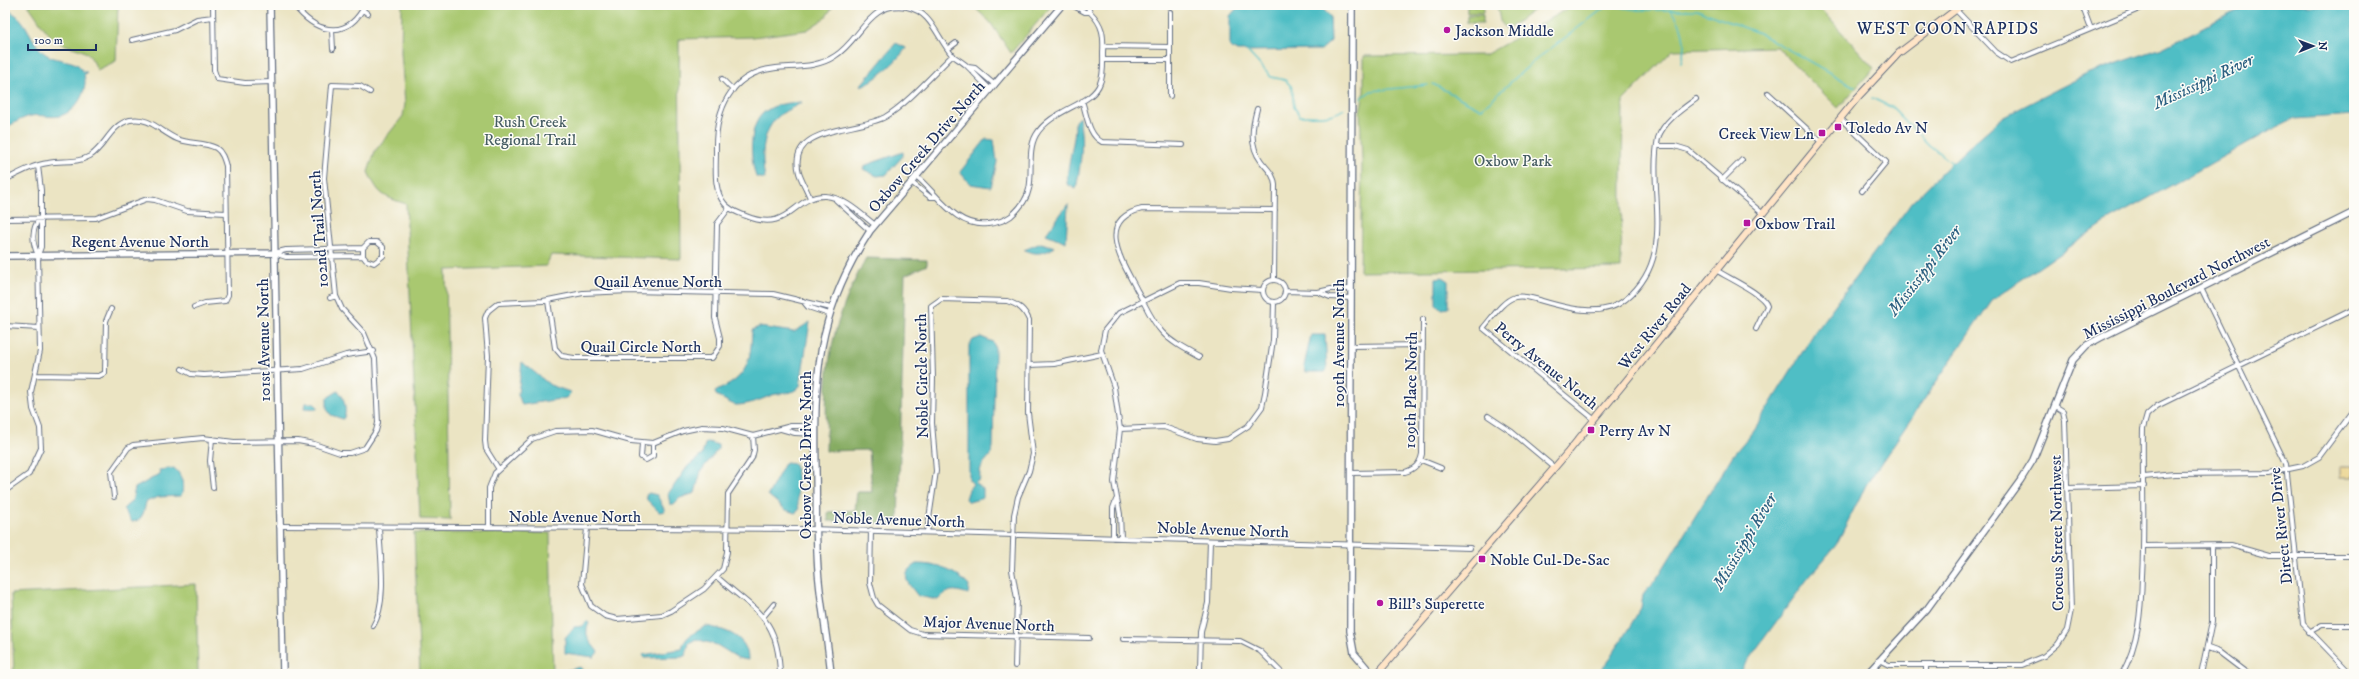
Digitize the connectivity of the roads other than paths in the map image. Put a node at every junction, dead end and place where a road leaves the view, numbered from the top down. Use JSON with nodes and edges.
{"nodes":[{"id":1,"x":212,"y":5,"type":"edge"},
{"id":2,"x":270,"y":5,"type":"edge"},
{"id":3,"x":366,"y":5,"type":"edge"},
{"id":4,"x":1062,"y":5,"type":"edge"},
{"id":5,"x":1072,"y":5,"type":"edge"},
{"id":6,"x":1087,"y":5,"type":"edge"},
{"id":7,"x":1352,"y":5,"type":"edge"},
{"id":8,"x":1962,"y":5,"type":"edge"},
{"id":9,"x":2082,"y":5,"type":"edge"},
{"id":10,"x":2144,"y":7,"type":"dead end"},
{"id":11,"x":298,"y":10,"type":"dead end"},
{"id":12,"x":363,"y":10,"type":"junction"},
{"id":13,"x":1956,"y":10,"type":"junction"},
{"id":14,"x":1090,"y":12,"type":"junction"},
{"id":15,"x":1170,"y":12,"type":"dead end"},
{"id":16,"x":368,"y":14,"type":"dead end"},
{"id":17,"x":213,"y":17,"type":"junction"},
{"id":18,"x":2091,"y":29,"type":"junction"},
{"id":19,"x":332,"y":30,"type":"junction"},
{"id":20,"x":132,"y":40,"type":"dead end"},
{"id":21,"x":956,"y":43,"type":"dead end"},
{"id":22,"x":1104,"y":46,"type":"junction"},
{"id":23,"x":1170,"y":47,"type":"junction"},
{"id":24,"x":333,"y":49,"type":"dead end"},
{"id":25,"x":948,"y":49,"type":"junction"},
{"id":26,"x":953,"y":55,"type":"junction"},
{"id":27,"x":1103,"y":60,"type":"junction"},
{"id":28,"x":1170,"y":60,"type":"junction"},
{"id":29,"x":722,"y":79,"type":"dead end"},
{"id":30,"x":272,"y":82,"type":"junction"},
{"id":31,"x":993,"y":87,"type":"junction"},
{"id":32,"x":733,"y":90,"type":"junction"},
{"id":33,"x":370,"y":92,"type":"dead end"},
{"id":34,"x":1768,"y":93,"type":"dead end"},
{"id":35,"x":1170,"y":96,"type":"dead end"},
{"id":36,"x":1696,"y":99,"type":"dead end"},
{"id":37,"x":1082,"y":101,"type":"junction"},
{"id":38,"x":1257,"y":109,"type":"dead end"},
{"id":39,"x":325,"y":112,"type":"dead end"},
{"id":40,"x":330,"y":112,"type":"junction"},
{"id":41,"x":1840,"y":118,"type":"junction"},
{"id":42,"x":1820,"y":141,"type":"junction"},
{"id":43,"x":1183,"y":145,"type":"dead end"},
{"id":44,"x":1657,"y":146,"type":"junction"},
{"id":45,"x":1742,"y":160,"type":"dead end"},
{"id":46,"x":38,"y":166,"type":"junction"},
{"id":47,"x":916,"y":176,"type":"junction"},
{"id":48,"x":5,"y":180,"type":"edge"},
{"id":49,"x":1722,"y":180,"type":"junction"},
{"id":50,"x":911,"y":182,"type":"junction"},
{"id":51,"x":1862,"y":191,"type":"dead end"},
{"id":52,"x":936,"y":197,"type":"junction"},
{"id":53,"x":810,"y":198,"type":"junction"},
{"id":54,"x":835,"y":200,"type":"junction"},
{"id":55,"x":729,"y":208,"type":"junction"},
{"id":56,"x":1275,"y":210,"type":"junction"},
{"id":57,"x":2354,"y":212,"type":"edge"},
{"id":58,"x":226,"y":213,"type":"junction"},
{"id":59,"x":1762,"y":213,"type":"junction"},
{"id":60,"x":789,"y":214,"type":"junction"},
{"id":61,"x":40,"y":218,"type":"junction"},
{"id":62,"x":792,"y":218,"type":"dead end"},
{"id":63,"x":5,"y":219,"type":"edge"},
{"id":64,"x":875,"y":225,"type":"junction"},
{"id":65,"x":870,"y":231,"type":"junction"},
{"id":66,"x":363,"y":248,"type":"junction"},
{"id":67,"x":332,"y":249,"type":"junction"},
{"id":68,"x":274,"y":253,"type":"junction"},
{"id":69,"x":227,"y":254,"type":"junction"},
{"id":70,"x":38,"y":255,"type":"junction"},
{"id":71,"x":5,"y":256,"type":"edge"},
{"id":72,"x":332,"y":256,"type":"junction"},
{"id":73,"x":363,"y":256,"type":"junction"},
{"id":74,"x":1716,"y":270,"type":"junction"},
{"id":75,"x":1274,"y":279,"type":"junction"},
{"id":76,"x":2201,"y":288,"type":"junction"},
{"id":77,"x":1351,"y":289,"type":"junction"},
{"id":78,"x":1262,"y":290,"type":"junction"},
{"id":79,"x":1285,"y":291,"type":"junction"},
{"id":80,"x":1318,"y":292,"type":"junction"},
{"id":81,"x":715,"y":293,"type":"junction"},
{"id":82,"x":336,"y":296,"type":"junction"},
{"id":83,"x":330,"y":298,"type":"dead end"},
{"id":84,"x":1351,"y":298,"type":"junction"},
{"id":85,"x":1143,"y":300,"type":"junction"},
{"id":86,"x":548,"y":301,"type":"junction"},
{"id":87,"x":1274,"y":302,"type":"junction"},
{"id":88,"x":194,"y":307,"type":"dead end"},
{"id":89,"x":2354,"y":308,"type":"edge"},
{"id":90,"x":111,"y":309,"type":"dead end"},
{"id":91,"x":830,"y":311,"type":"junction"},
{"id":92,"x":1423,"y":319,"type":"dead end"},
{"id":93,"x":5,"y":326,"type":"edge"},
{"id":94,"x":39,"y":328,"type":"junction"},
{"id":95,"x":1756,"y":329,"type":"dead end"},
{"id":96,"x":1423,"y":345,"type":"junction"},
{"id":97,"x":1351,"y":346,"type":"junction"},
{"id":98,"x":374,"y":352,"type":"junction"},
{"id":99,"x":1102,"y":354,"type":"junction"},
{"id":100,"x":1199,"y":357,"type":"dead end"},
{"id":101,"x":1029,"y":365,"type":"junction"},
{"id":102,"x":2238,"y":366,"type":"junction"},
{"id":103,"x":182,"y":369,"type":"dead end"},
{"id":104,"x":277,"y":370,"type":"junction"},
{"id":105,"x":34,"y":375,"type":"junction"},
{"id":106,"x":2055,"y":406,"type":"junction"},
{"id":107,"x":2354,"y":410,"type":"edge"},
{"id":108,"x":1488,"y":416,"type":"dead end"},
{"id":109,"x":1595,"y":420,"type":"junction"},
{"id":110,"x":815,"y":426,"type":"junction"},
{"id":111,"x":781,"y":429,"type":"junction"},
{"id":112,"x":1120,"y":429,"type":"junction"},
{"id":113,"x":816,"y":434,"type":"junction"},
{"id":114,"x":753,"y":436,"type":"junction"},
{"id":115,"x":212,"y":439,"type":"junction"},
{"id":116,"x":278,"y":442,"type":"junction"},
{"id":117,"x":642,"y":443,"type":"junction"},
{"id":118,"x":652,"y":443,"type":"junction"},
{"id":119,"x":1420,"y":460,"type":"junction"},
{"id":120,"x":498,"y":468,"type":"junction"},
{"id":121,"x":1441,"y":468,"type":"dead end"},
{"id":122,"x":1555,"y":468,"type":"junction"},
{"id":123,"x":2288,"y":469,"type":"junction"},
{"id":124,"x":1350,"y":473,"type":"junction"},
{"id":125,"x":2144,"y":477,"type":"junction"},
{"id":126,"x":2144,"y":486,"type":"junction"},
{"id":127,"x":213,"y":488,"type":"dead end"},
{"id":128,"x":2067,"y":488,"type":"junction"},
{"id":129,"x":6,"y":491,"type":"edge"},
{"id":130,"x":114,"y":497,"type":"dead end"},
{"id":131,"x":1116,"y":500,"type":"junction"},
{"id":132,"x":279,"y":526,"type":"junction"},
{"id":133,"x":379,"y":527,"type":"junction"},
{"id":134,"x":489,"y":527,"type":"junction"},
{"id":135,"x":587,"y":528,"type":"junction"},
{"id":136,"x":727,"y":529,"type":"junction"},
{"id":137,"x":817,"y":529,"type":"junction"},
{"id":138,"x":871,"y":530,"type":"junction"},
{"id":139,"x":927,"y":532,"type":"junction"},
{"id":140,"x":1014,"y":535,"type":"junction"},
{"id":141,"x":1113,"y":538,"type":"junction"},
{"id":142,"x":1121,"y":538,"type":"junction"},
{"id":143,"x":1210,"y":541,"type":"junction"},
{"id":144,"x":1350,"y":544,"type":"junction"},
{"id":145,"x":2144,"y":546,"type":"junction"},
{"id":146,"x":2212,"y":546,"type":"junction"},
{"id":147,"x":1470,"y":548,"type":"dead end"},
{"id":148,"x":2296,"y":556,"type":"junction"},
{"id":149,"x":2354,"y":556,"type":"edge"},
{"id":150,"x":717,"y":577,"type":"junction"},
{"id":151,"x":774,"y":604,"type":"dead end"},
{"id":152,"x":763,"y":617,"type":"junction"},
{"id":153,"x":2354,"y":625,"type":"edge"},
{"id":154,"x":374,"y":626,"type":"dead end"},
{"id":155,"x":2309,"y":632,"type":"junction"},
{"id":156,"x":1016,"y":636,"type":"junction"},
{"id":157,"x":1089,"y":638,"type":"dead end"},
{"id":158,"x":1123,"y":639,"type":"dead end"},
{"id":159,"x":1201,"y":640,"type":"junction"},
{"id":160,"x":2208,"y":648,"type":"junction"},
{"id":161,"x":1879,"y":660,"type":"junction"},
{"id":162,"x":1926,"y":665,"type":"junction"},
{"id":163,"x":1015,"y":666,"type":"dead end"},
{"id":164,"x":1200,"y":670,"type":"dead end"},
{"id":165,"x":284,"y":674,"type":"edge"},
{"id":166,"x":780,"y":674,"type":"edge"},
{"id":167,"x":832,"y":674,"type":"edge"},
{"id":168,"x":1283,"y":674,"type":"edge"},
{"id":169,"x":1372,"y":674,"type":"edge"},
{"id":170,"x":1377,"y":674,"type":"edge"},
{"id":171,"x":1867,"y":674,"type":"edge"},
{"id":172,"x":1926,"y":674,"type":"edge"},
{"id":173,"x":2122,"y":674,"type":"edge"},
{"id":174,"x":2201,"y":674,"type":"edge"},
{"id":175,"x":2248,"y":674,"type":"edge"},
{"id":176,"x":2351,"y":674,"type":"edge"}],
"edges":[{"from":1,"to":17,"type":"street"},
{"from":2,"to":30,"type":"street","name":"101st Avenue North"},
{"from":3,"to":12,"type":"street"},
{"from":4,"to":31,"type":"street","name":"Oxbow Creek Drive North"},
{"from":5,"to":14,"type":"street"},
{"from":6,"to":14,"type":"street"},
{"from":7,"to":77,"type":"street","name":"109th Avenue North"},
{"from":8,"to":13,"type":"main road","name":"West River Road"},
{"from":9,"to":18,"type":"street"},
{"from":10,"to":18,"type":"street"},
{"from":11,"to":19,"type":"street"},
{"from":12,"to":16,"type":"street"},
{"from":12,"to":19,"type":"street"},
{"from":13,"to":18,"type":"street"},
{"from":13,"to":41,"type":"main road","name":"West River Road"},
{"from":14,"to":22,"type":"street"},
{"from":15,"to":23,"type":"street"},
{"from":17,"to":20,"type":"street"},
{"from":17,"to":30,"type":"street"},
{"from":19,"to":24,"type":"street"},
{"from":21,"to":25,"type":"street"},
{"from":22,"to":23,"type":"street"},
{"from":22,"to":27,"type":"street"},
{"from":23,"to":28,"type":"street"},
{"from":25,"to":26,"type":"street"},
{"from":25,"to":32,"type":"street"},
{"from":26,"to":31,"type":"street"},
{"from":26,"to":53,"type":"street"},
{"from":27,"to":28,"type":"street"},
{"from":27,"to":37,"type":"street"},
{"from":28,"to":35,"type":"street"},
{"from":29,"to":32,"type":"street"},
{"from":30,"to":68,"type":"street","name":"101st Avenue North"},
{"from":31,"to":47,"type":"street","name":"Oxbow Creek Drive North"},
{"from":32,"to":55,"type":"street"},
{"from":33,"to":40,"type":"street","name":"102nd Trail North"},
{"from":34,"to":42,"type":"street"},
{"from":36,"to":44,"type":"street"},
{"from":37,"to":43,"type":"street"},
{"from":37,"to":52,"type":"street"},
{"from":38,"to":56,"type":"street"},
{"from":39,"to":40,"type":"street"},
{"from":40,"to":67,"type":"street","name":"102nd Trail North"},
{"from":41,"to":42,"type":"main road","name":"West River Road"},
{"from":41,"to":51,"type":"street"},
{"from":42,"to":59,"type":"main road","name":"West River Road"},
{"from":44,"to":49,"type":"street"},
{"from":44,"to":109,"type":"street","name":"Perry Avenue North"},
{"from":45,"to":49,"type":"street"},
{"from":46,"to":48,"type":"street"},
{"from":46,"to":58,"type":"street"},
{"from":46,"to":61,"type":"street"},
{"from":47,"to":50,"type":"street","name":"Oxbow Creek Drive North"},
{"from":47,"to":52,"type":"street"},
{"from":49,"to":59,"type":"street"},
{"from":50,"to":52,"type":"street"},
{"from":50,"to":64,"type":"street","name":"Oxbow Creek Drive North"},
{"from":53,"to":54,"type":"street"},
{"from":53,"to":60,"type":"street"},
{"from":54,"to":64,"type":"street"},
{"from":54,"to":65,"type":"street"},
{"from":55,"to":60,"type":"street"},
{"from":55,"to":81,"type":"street","name":"Quail Circle North"},
{"from":56,"to":75,"type":"street"},
{"from":56,"to":85,"type":"street"},
{"from":57,"to":76,"type":"street","name":"Mississippi Boulevard Northwest"},
{"from":58,"to":61,"type":"street"},
{"from":58,"to":69,"type":"street"},
{"from":59,"to":74,"type":"main road","name":"West River Road"},
{"from":60,"to":62,"type":"street"},
{"from":61,"to":63,"type":"street"},
{"from":61,"to":70,"type":"street"},
{"from":61,"to":70,"type":"street"},
{"from":64,"to":65,"type":"street","name":"Oxbow Creek Drive North"},
{"from":65,"to":91,"type":"street","name":"Oxbow Creek Drive North"},
{"from":66,"to":67,"type":"street","name":"Regent Avenue North"},
{"from":66,"to":73,"type":"street"},
{"from":66,"to":73,"type":"street","name":"Regent Avenue North"},
{"from":67,"to":68,"type":"street","name":"Regent Avenue North"},
{"from":67,"to":72,"type":"street","name":"102nd Trail North"},
{"from":68,"to":69,"type":"street","name":"Regent Avenue North"},
{"from":68,"to":72,"type":"street","name":"Regent Avenue North"},
{"from":68,"to":104,"type":"street","name":"101st Avenue North"},
{"from":69,"to":70,"type":"street","name":"Regent Avenue North"},
{"from":69,"to":88,"type":"street"},
{"from":70,"to":71,"type":"street","name":"Regent Avenue North"},
{"from":70,"to":94,"type":"street"},
{"from":72,"to":73,"type":"street","name":"Regent Avenue North"},
{"from":72,"to":82,"type":"street","name":"102nd Trail North"},
{"from":74,"to":95,"type":"street"},
{"from":74,"to":109,"type":"main road","name":"West River Road"},
{"from":75,"to":78,"type":"street"},
{"from":75,"to":79,"type":"street"},
{"from":76,"to":102,"type":"street","name":"Direct River Drive"},
{"from":76,"to":106,"type":"street","name":"Mississippi Boulevard Northwest"},
{"from":77,"to":80,"type":"street"},
{"from":77,"to":84,"type":"street","name":"109th Avenue North"},
{"from":78,"to":85,"type":"street"},
{"from":78,"to":87,"type":"street"},
{"from":79,"to":80,"type":"street"},
{"from":79,"to":87,"type":"street"},
{"from":80,"to":84,"type":"street"},
{"from":81,"to":86,"type":"street","name":"Quail Avenue North"},
{"from":81,"to":86,"type":"street","name":"Quail Circle North"},
{"from":81,"to":91,"type":"street","name":"Quail Avenue North"},
{"from":82,"to":83,"type":"street"},
{"from":82,"to":98,"type":"street","name":"102nd Trail North"},
{"from":84,"to":97,"type":"street","name":"109th Avenue North"},
{"from":85,"to":99,"type":"street"},
{"from":85,"to":100,"type":"street"},
{"from":86,"to":120,"type":"street","name":"Quail Avenue North"},
{"from":87,"to":112,"type":"street"},
{"from":89,"to":102,"type":"street"},
{"from":90,"to":105,"type":"street"},
{"from":91,"to":110,"type":"street","name":"Oxbow Creek Drive North"},
{"from":92,"to":96,"type":"street","name":"109th Place North"},
{"from":93,"to":94,"type":"street"},
{"from":94,"to":105,"type":"street"},
{"from":96,"to":97,"type":"street"},
{"from":96,"to":119,"type":"street","name":"109th Place North"},
{"from":97,"to":124,"type":"street","name":"109th Avenue North"},
{"from":98,"to":104,"type":"street"},
{"from":98,"to":116,"type":"street","name":"102nd Trail North"},
{"from":99,"to":101,"type":"street"},
{"from":99,"to":112,"type":"street"},
{"from":101,"to":139,"type":"street","name":"Noble Circle North"},
{"from":101,"to":140,"type":"street","name":"Noble Circle North"},
{"from":102,"to":123,"type":"street","name":"Direct River Drive"},
{"from":102,"to":125,"type":"street"},
{"from":103,"to":104,"type":"street"},
{"from":104,"to":116,"type":"street","name":"101st Avenue North"},
{"from":105,"to":129,"type":"street"},
{"from":106,"to":128,"type":"street","name":"Crocus Street Northwest"},
{"from":106,"to":161,"type":"street","name":"Mississippi Boulevard Northwest"},
{"from":107,"to":123,"type":"street"},
{"from":108,"to":122,"type":"street"},
{"from":109,"to":122,"type":"main road","name":"West River Road"},
{"from":110,"to":111,"type":"street"},
{"from":110,"to":113,"type":"street","name":"Oxbow Creek Drive North"},
{"from":111,"to":113,"type":"street"},
{"from":111,"to":114,"type":"street"},
{"from":112,"to":131,"type":"street"},
{"from":113,"to":137,"type":"street","name":"Oxbow Creek Drive North"},
{"from":114,"to":118,"type":"street"},
{"from":114,"to":136,"type":"street"},
{"from":115,"to":116,"type":"street","name":"102nd Trail North"},
{"from":115,"to":127,"type":"street"},
{"from":115,"to":130,"type":"street","name":"102nd Trail North"},
{"from":116,"to":132,"type":"street","name":"101st Avenue North"},
{"from":117,"to":118,"type":"street"},
{"from":117,"to":118,"type":"street"},
{"from":117,"to":120,"type":"street"},
{"from":119,"to":121,"type":"street"},
{"from":119,"to":124,"type":"street"},
{"from":120,"to":134,"type":"street"},
{"from":122,"to":170,"type":"main road","name":"West River Road"},
{"from":123,"to":125,"type":"street"},
{"from":123,"to":148,"type":"street","name":"Direct River Drive"},
{"from":124,"to":144,"type":"street","name":"109th Avenue North"},
{"from":125,"to":126,"type":"street"},
{"from":126,"to":128,"type":"street"},
{"from":126,"to":145,"type":"street"},
{"from":128,"to":162,"type":"street","name":"Crocus Street Northwest"},
{"from":131,"to":141,"type":"street"},
{"from":131,"to":142,"type":"street"},
{"from":132,"to":133,"type":"street","name":"Noble Avenue North"},
{"from":132,"to":165,"type":"street","name":"101st Avenue North"},
{"from":133,"to":134,"type":"street","name":"Noble Avenue North"},
{"from":133,"to":154,"type":"street"},
{"from":134,"to":135,"type":"street","name":"Noble Avenue North"},
{"from":135,"to":136,"type":"street","name":"Noble Avenue North"},
{"from":135,"to":150,"type":"street"},
{"from":136,"to":137,"type":"street","name":"Noble Avenue North"},
{"from":136,"to":150,"type":"street"},
{"from":137,"to":138,"type":"street","name":"Noble Avenue North"},
{"from":137,"to":167,"type":"street","name":"Oxbow Creek Drive North"},
{"from":138,"to":139,"type":"street","name":"Noble Avenue North"},
{"from":138,"to":156,"type":"street","name":"Major Avenue North"},
{"from":139,"to":140,"type":"street","name":"Noble Avenue North"},
{"from":140,"to":141,"type":"street","name":"Noble Avenue North"},
{"from":140,"to":156,"type":"street","name":"Noble Circle North"},
{"from":141,"to":142,"type":"street","name":"Noble Avenue North"},
{"from":142,"to":143,"type":"street","name":"Noble Avenue North"},
{"from":143,"to":144,"type":"street","name":"Noble Avenue North"},
{"from":143,"to":159,"type":"street"},
{"from":144,"to":147,"type":"street","name":"Noble Avenue North"},
{"from":144,"to":169,"type":"street","name":"109th Avenue North"},
{"from":145,"to":146,"type":"street"},
{"from":145,"to":173,"type":"street"},
{"from":146,"to":148,"type":"street"},
{"from":146,"to":160,"type":"street"},
{"from":148,"to":149,"type":"street"},
{"from":148,"to":155,"type":"street","name":"Direct River Drive"},
{"from":150,"to":152,"type":"street"},
{"from":151,"to":152,"type":"street"},
{"from":152,"to":166,"type":"street"},
{"from":153,"to":155,"type":"street"},
{"from":155,"to":176,"type":"street","name":"Direct River Drive"},
{"from":156,"to":157,"type":"street","name":"Major Avenue North"},
{"from":156,"to":163,"type":"street","name":"Noble Circle North"},
{"from":158,"to":159,"type":"street"},
{"from":159,"to":164,"type":"street"},
{"from":159,"to":168,"type":"street"},
{"from":160,"to":174,"type":"street"},
{"from":160,"to":175,"type":"street"},
{"from":161,"to":162,"type":"street","name":"Crocus Street Northwest"},
{"from":161,"to":171,"type":"street","name":"Mississippi Boulevard Northwest"},
{"from":162,"to":172,"type":"street"}]}
